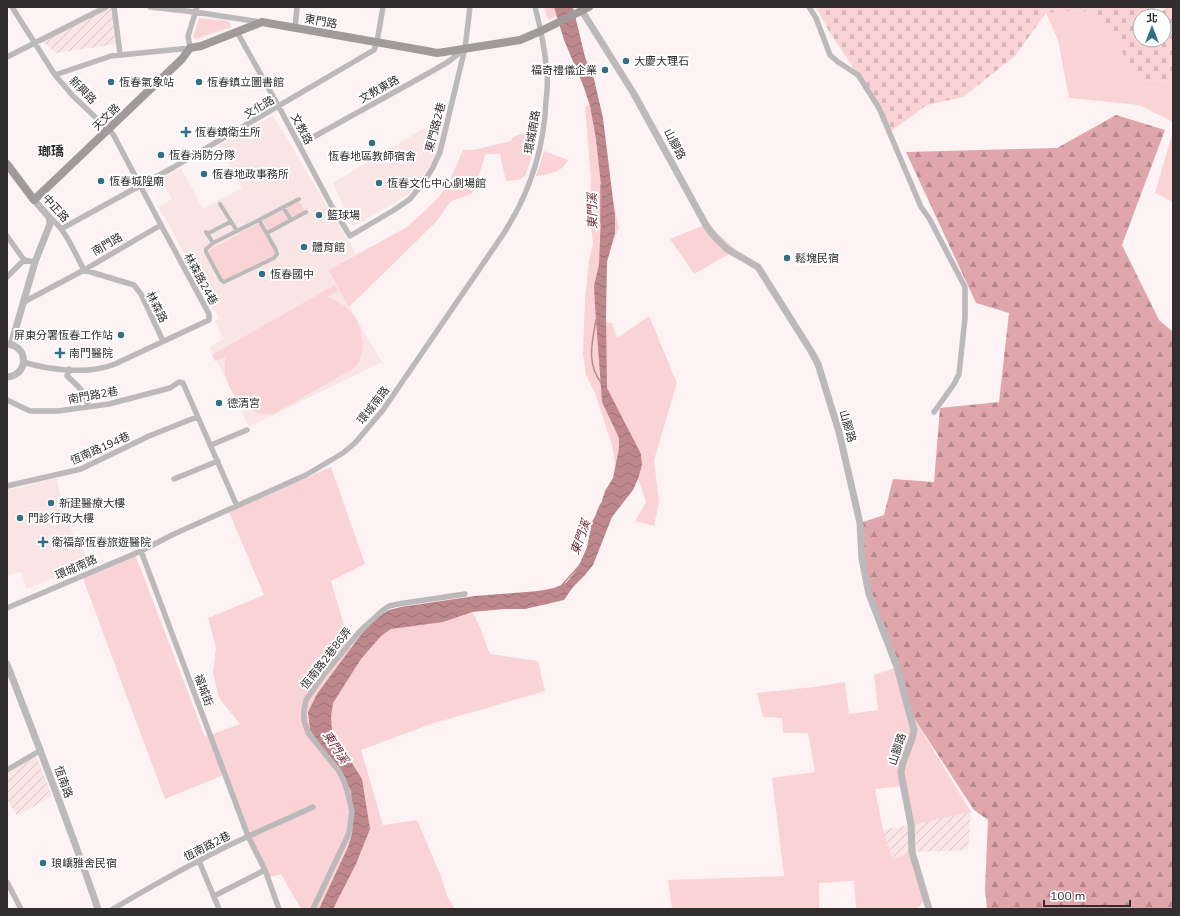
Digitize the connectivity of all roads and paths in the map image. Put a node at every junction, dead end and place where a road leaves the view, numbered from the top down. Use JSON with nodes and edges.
{"nodes":[{"id":1,"x":12,"y":7,"type":"edge"},
{"id":2,"x":106,"y":7,"type":"edge"},
{"id":3,"x":114,"y":7,"type":"edge"},
{"id":4,"x":150,"y":7,"type":"edge"},
{"id":5,"x":297,"y":7,"type":"edge"},
{"id":6,"x":383,"y":7,"type":"edge"},
{"id":7,"x":470,"y":7,"type":"edge"},
{"id":8,"x":536,"y":7,"type":"edge"},
{"id":9,"x":810,"y":7,"type":"edge"},
{"id":10,"x":196,"y":10,"type":"edge"},
{"id":11,"x":583,"y":10,"type":"edge"},
{"id":12,"x":262,"y":22,"type":"junction"},
{"id":13,"x":295,"y":28,"type":"junction"},
{"id":14,"x":237,"y":32,"type":"junction"},
{"id":15,"x":541,"y":32,"type":"junction"},
{"id":16,"x":377,"y":42,"type":"junction"},
{"id":17,"x":35,"y":43,"type":"junction"},
{"id":18,"x":190,"y":48,"type":"junction"},
{"id":19,"x":465,"y":48,"type":"junction"},
{"id":20,"x":120,"y":54,"type":"junction"},
{"id":21,"x":7,"y":57,"type":"edge"},
{"id":22,"x":55,"y":75,"type":"junction"},
{"id":23,"x":279,"y":107,"type":"junction"},
{"id":24,"x":108,"y":130,"type":"junction"},
{"id":25,"x":299,"y":145,"type":"junction"},
{"id":26,"x":7,"y":164,"type":"edge"},
{"id":27,"x":140,"y":186,"type":"junction"},
{"id":28,"x":299,"y":199,"type":"dead end"},
{"id":29,"x":34,"y":200,"type":"junction"},
{"id":30,"x":220,"y":204,"type":"dead end"},
{"id":31,"x":283,"y":207,"type":"junction"},
{"id":32,"x":306,"y":212,"type":"dead end"},
{"id":33,"x":49,"y":217,"type":"junction"},
{"id":34,"x":259,"y":220,"type":"junction"},
{"id":35,"x":291,"y":220,"type":"junction"},
{"id":36,"x":230,"y":222,"type":"junction"},
{"id":37,"x":161,"y":225,"type":"junction"},
{"id":38,"x":61,"y":229,"type":"junction"},
{"id":39,"x":236,"y":231,"type":"junction"},
{"id":40,"x":267,"y":233,"type":"junction"},
{"id":41,"x":7,"y":236,"type":"edge"},
{"id":42,"x":350,"y":236,"type":"joint"},
{"id":43,"x":213,"y":243,"type":"junction"},
{"id":44,"x":24,"y":260,"type":"junction"},
{"id":45,"x":35,"y":262,"type":"junction"},
{"id":46,"x":84,"y":270,"type":"junction"},
{"id":47,"x":7,"y":277,"type":"edge"},
{"id":48,"x":24,"y":302,"type":"junction"},
{"id":49,"x":163,"y":341,"type":"junction"},
{"id":50,"x":9,"y":344,"type":"edge"},
{"id":51,"x":23,"y":362,"type":"junction"},
{"id":52,"x":69,"y":369,"type":"junction"},
{"id":53,"x":7,"y":376,"type":"edge"},
{"id":54,"x":7,"y":400,"type":"edge"},
{"id":55,"x":88,"y":407,"type":"junction"},
{"id":56,"x":934,"y":412,"type":"dead end"},
{"id":57,"x":197,"y":417,"type":"junction"},
{"id":58,"x":247,"y":430,"type":"dead end"},
{"id":59,"x":211,"y":445,"type":"junction"},
{"id":60,"x":218,"y":461,"type":"junction"},
{"id":61,"x":174,"y":479,"type":"dead end"},
{"id":62,"x":7,"y":486,"type":"edge"},
{"id":63,"x":237,"y":506,"type":"junction"},
{"id":64,"x":140,"y":550,"type":"junction"},
{"id":65,"x":465,"y":594,"type":"dead end"},
{"id":66,"x":7,"y":608,"type":"edge"},
{"id":67,"x":7,"y":664,"type":"edge"},
{"id":68,"x":40,"y":750,"type":"junction"},
{"id":69,"x":7,"y":770,"type":"edge"},
{"id":70,"x":313,"y":807,"type":"dead end"},
{"id":71,"x":248,"y":836,"type":"junction"},
{"id":72,"x":199,"y":861,"type":"junction"},
{"id":73,"x":265,"y":870,"type":"junction"},
{"id":74,"x":7,"y":882,"type":"edge"},
{"id":75,"x":214,"y":896,"type":"junction"},
{"id":76,"x":21,"y":909,"type":"edge"},
{"id":77,"x":98,"y":909,"type":"edge"},
{"id":78,"x":113,"y":909,"type":"edge"},
{"id":79,"x":219,"y":909,"type":"edge"},
{"id":80,"x":278,"y":909,"type":"edge"},
{"id":81,"x":313,"y":909,"type":"edge"},
{"id":82,"x":929,"y":909,"type":"edge"}],
"edges":[{"from":1,"to":17,"type":"street","name":"新興路"},
{"from":2,"to":17,"type":"street"},
{"from":3,"to":20,"type":"street"},
{"from":4,"to":10,"type":"street"},
{"from":5,"to":13,"type":"street"},
{"from":6,"to":16,"type":"street"},
{"from":7,"to":19,"type":"street","name":"東門路2巷"},
{"from":8,"to":15,"type":"street","name":"環城南路"},
{"from":9,"to":56,"type":"street"},
{"from":10,"to":12,"type":"street"},
{"from":10,"to":18,"type":"street"},
{"from":11,"to":15,"type":"main road","name":"東門路"},
{"from":11,"to":82,"type":"street","name":"山腳路"},
{"from":12,"to":13,"type":"main road","name":"東門路"},
{"from":12,"to":14,"type":"main road"},
{"from":13,"to":16,"type":"main road","name":"東門路"},
{"from":14,"to":18,"type":"main road"},
{"from":14,"to":23,"type":"street","name":"文教路"},
{"from":15,"to":19,"type":"main road","name":"東門路"},
{"from":15,"to":63,"type":"street","name":"環城南路"},
{"from":16,"to":19,"type":"main road","name":"東門路"},
{"from":16,"to":23,"type":"street","name":"文化路"},
{"from":17,"to":21,"type":"street"},
{"from":17,"to":22,"type":"street","name":"新興路"},
{"from":18,"to":20,"type":"street"},
{"from":18,"to":24,"type":"main road","name":"天文路"},
{"from":19,"to":25,"type":"street","name":"文教東路"},
{"from":19,"to":42,"type":"street","name":"東門路2巷"},
{"from":20,"to":22,"type":"street"},
{"from":22,"to":24,"type":"street","name":"新興路"},
{"from":23,"to":25,"type":"street","name":"文教路"},
{"from":23,"to":27,"type":"street","name":"文化路"},
{"from":24,"to":27,"type":"street","name":"新興路"},
{"from":24,"to":29,"type":"main road","name":"天文路"},
{"from":25,"to":42,"type":"street","name":"文教路"},
{"from":26,"to":29,"type":"main road","name":"中正路"},
{"from":27,"to":37,"type":"street"},
{"from":27,"to":38,"type":"street","name":"文化路"},
{"from":28,"to":31,"type":"street"},
{"from":29,"to":33,"type":"street","name":"中正路"},
{"from":30,"to":36,"type":"street"},
{"from":31,"to":34,"type":"street"},
{"from":31,"to":35,"type":"street"},
{"from":32,"to":35,"type":"street"},
{"from":33,"to":38,"type":"street","name":"中正路"},
{"from":33,"to":45,"type":"street"},
{"from":34,"to":39,"type":"street"},
{"from":34,"to":40,"type":"street"},
{"from":35,"to":40,"type":"street"},
{"from":36,"to":39,"type":"street"},
{"from":36,"to":43,"type":"street"},
{"from":37,"to":46,"type":"street","name":"南門路"},
{"from":37,"to":49,"type":"street","name":"林森路24巷"},
{"from":38,"to":46,"type":"street","name":"中正路"},
{"from":39,"to":43,"type":"street"},
{"from":40,"to":43,"type":"street"},
{"from":41,"to":44,"type":"street"},
{"from":44,"to":45,"type":"street"},
{"from":44,"to":47,"type":"street"},
{"from":45,"to":48,"type":"street"},
{"from":46,"to":48,"type":"street","name":"南門路"},
{"from":46,"to":49,"type":"street","name":"林森路"},
{"from":48,"to":50,"type":"street"},
{"from":49,"to":52,"type":"street"},
{"from":50,"to":51,"type":"street"},
{"from":51,"to":52,"type":"street"},
{"from":51,"to":53,"type":"street"},
{"from":52,"to":55,"type":"street"},
{"from":54,"to":55,"type":"street","name":"南門路2巷"},
{"from":55,"to":57,"type":"street","name":"南門路2巷"},
{"from":57,"to":59,"type":"street"},
{"from":57,"to":62,"type":"street","name":"恆南路194巷"},
{"from":58,"to":59,"type":"street"},
{"from":59,"to":60,"type":"street"},
{"from":60,"to":61,"type":"street"},
{"from":60,"to":63,"type":"street"},
{"from":63,"to":64,"type":"street","name":"環城南路"},
{"from":64,"to":66,"type":"street","name":"環城南路"},
{"from":64,"to":71,"type":"street","name":"福城街"},
{"from":65,"to":81,"type":"street","name":"恆南路2巷86弄"},
{"from":67,"to":68,"type":"street","name":"恆南路"},
{"from":68,"to":69,"type":"street"},
{"from":68,"to":77,"type":"street","name":"恆南路"},
{"from":70,"to":71,"type":"street","name":"恆南路2巷"},
{"from":71,"to":72,"type":"street","name":"恆南路2巷"},
{"from":71,"to":73,"type":"street"},
{"from":72,"to":75,"type":"street"},
{"from":72,"to":78,"type":"street","name":"恆南路2巷"},
{"from":73,"to":75,"type":"street"},
{"from":73,"to":80,"type":"street"},
{"from":74,"to":76,"type":"street"},
{"from":75,"to":79,"type":"street"}]}
